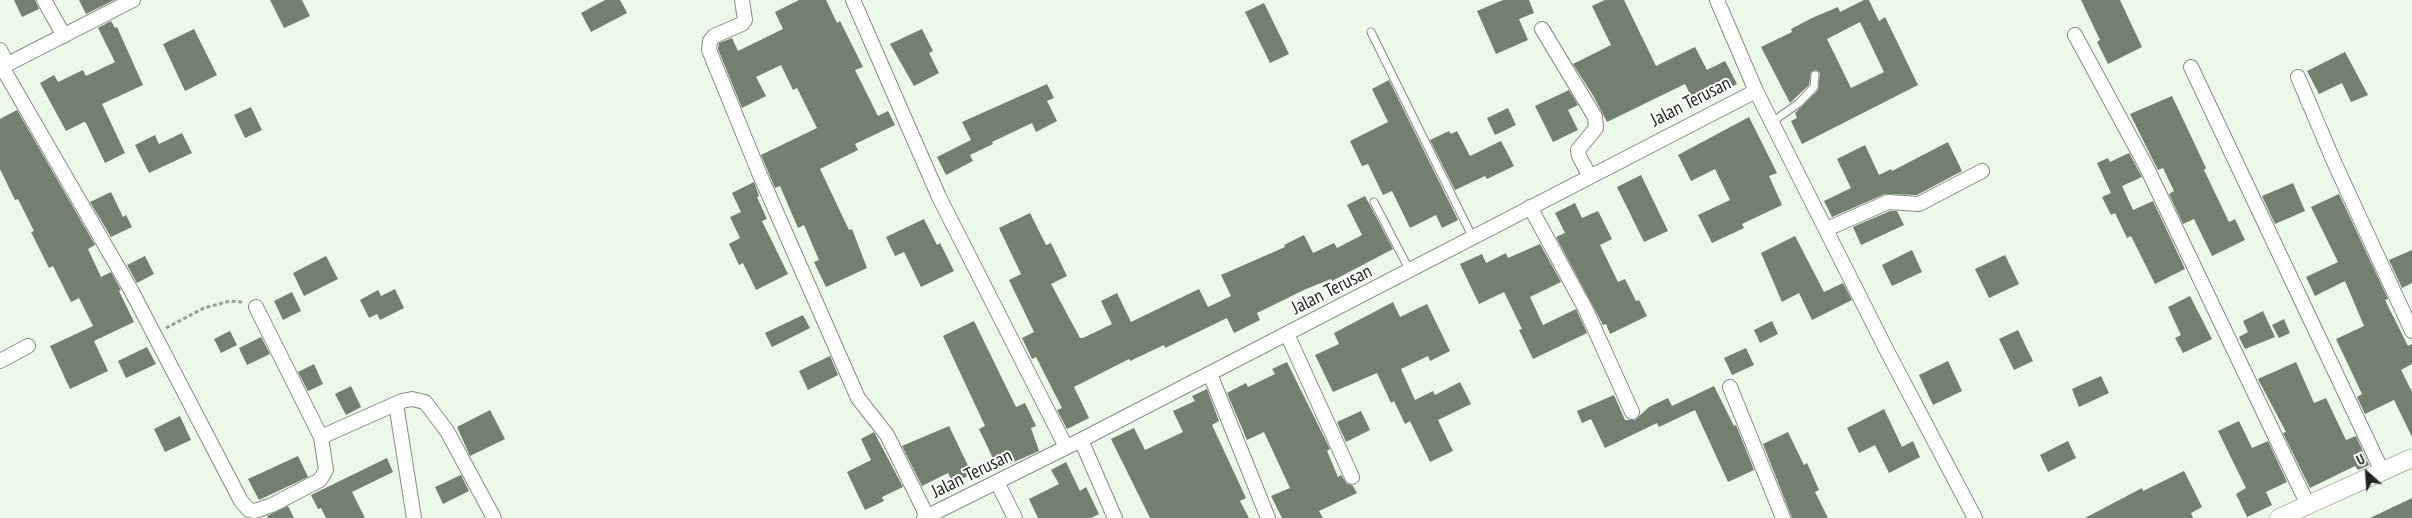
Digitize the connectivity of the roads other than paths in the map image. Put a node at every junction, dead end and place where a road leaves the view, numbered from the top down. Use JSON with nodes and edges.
{"nodes":[{"id":1,"x":44,"y":0,"type":"edge"},
{"id":2,"x":133,"y":0,"type":"edge"},
{"id":3,"x":742,"y":0,"type":"edge"},
{"id":4,"x":853,"y":0,"type":"edge"},
{"id":5,"x":1717,"y":0,"type":"edge"},
{"id":6,"x":1542,"y":29,"type":"dead end"},
{"id":7,"x":1371,"y":32,"type":"dead end"},
{"id":8,"x":2075,"y":35,"type":"dead end"},
{"id":9,"x":64,"y":36,"type":"junction"},
{"id":10,"x":0,"y":50,"type":"edge"},
{"id":11,"x":3,"y":66,"type":"edge"},
{"id":12,"x":2191,"y":67,"type":"dead end"},
{"id":13,"x":1815,"y":75,"type":"dead end"},
{"id":14,"x":2298,"y":77,"type":"dead end"},
{"id":15,"x":1756,"y":91,"type":"junction"},
{"id":16,"x":1772,"y":122,"type":"junction"},
{"id":17,"x":1982,"y":171,"type":"dead end"},
{"id":18,"x":1589,"y":176,"type":"junction"},
{"id":19,"x":1374,"y":202,"type":"dead end"},
{"id":20,"x":1530,"y":207,"type":"junction"},
{"id":21,"x":1827,"y":229,"type":"junction"},
{"id":22,"x":1473,"y":238,"type":"junction"},
{"id":23,"x":1411,"y":271,"type":"junction"},
{"id":24,"x":256,"y":307,"type":"road end"},
{"id":25,"x":2412,"y":331,"type":"edge"},
{"id":26,"x":1287,"y":334,"type":"junction"},
{"id":27,"x":28,"y":346,"type":"dead end"},
{"id":28,"x":0,"y":361,"type":"edge"},
{"id":29,"x":1210,"y":374,"type":"junction"},
{"id":30,"x":1730,"y":387,"type":"dead end"},
{"id":31,"x":396,"y":404,"type":"junction"},
{"id":32,"x":1632,"y":412,"type":"dead end"},
{"id":33,"x":321,"y":437,"type":"junction"},
{"id":34,"x":1082,"y":440,"type":"junction"},
{"id":35,"x":1066,"y":447,"type":"junction"},
{"id":36,"x":2412,"y":458,"type":"edge"},
{"id":37,"x":2382,"y":471,"type":"junction"},
{"id":38,"x":1352,"y":477,"type":"dead end"},
{"id":39,"x":997,"y":482,"type":"junction"},
{"id":40,"x":2308,"y":505,"type":"junction"},
{"id":41,"x":926,"y":517,"type":"edge"},
{"id":42,"x":414,"y":518,"type":"edge"},
{"id":43,"x":494,"y":518,"type":"edge"},
{"id":44,"x":1015,"y":518,"type":"edge"},
{"id":45,"x":1116,"y":518,"type":"edge"},
{"id":46,"x":1268,"y":518,"type":"edge"},
{"id":47,"x":1783,"y":518,"type":"edge"},
{"id":48,"x":1975,"y":518,"type":"edge"},
{"id":49,"x":2280,"y":518,"type":"edge"}],
"edges":[{"from":1,"to":9,"type":"street"},
{"from":2,"to":9,"type":"street"},
{"from":3,"to":41,"type":"street"},
{"from":4,"to":35,"type":"street"},
{"from":5,"to":15,"type":"street"},
{"from":6,"to":18,"type":"street"},
{"from":7,"to":22,"type":"lane"},
{"from":8,"to":40,"type":"street"},
{"from":9,"to":11,"type":"street"},
{"from":10,"to":11,"type":"street"},
{"from":11,"to":33,"type":"street"},
{"from":12,"to":37,"type":"street"},
{"from":13,"to":16,"type":"lane"},
{"from":14,"to":25,"type":"street"},
{"from":15,"to":16,"type":"street"},
{"from":15,"to":18,"type":"street","name":"Jalan Terusan"},
{"from":16,"to":21,"type":"street"},
{"from":17,"to":21,"type":"street"},
{"from":18,"to":20,"type":"street","name":"Jalan Terusan"},
{"from":19,"to":23,"type":"lane"},
{"from":20,"to":22,"type":"street","name":"Jalan Terusan"},
{"from":20,"to":32,"type":"street"},
{"from":21,"to":48,"type":"street"},
{"from":22,"to":23,"type":"street","name":"Jalan Terusan"},
{"from":23,"to":26,"type":"street","name":"Jalan Terusan"},
{"from":24,"to":33,"type":"street"},
{"from":26,"to":29,"type":"street","name":"Jalan Terusan"},
{"from":26,"to":38,"type":"street"},
{"from":27,"to":28,"type":"street"},
{"from":29,"to":34,"type":"street","name":"Jalan Terusan"},
{"from":29,"to":46,"type":"street"},
{"from":30,"to":47,"type":"street"},
{"from":31,"to":33,"type":"street"},
{"from":31,"to":42,"type":"street"},
{"from":31,"to":43,"type":"street"},
{"from":34,"to":35,"type":"street","name":"Jalan Terusan"},
{"from":34,"to":45,"type":"street"},
{"from":35,"to":39,"type":"street","name":"Jalan Terusan"},
{"from":36,"to":37,"type":"street"},
{"from":37,"to":40,"type":"street"},
{"from":39,"to":41,"type":"street","name":"Jalan Terusan"},
{"from":39,"to":44,"type":"street"},
{"from":40,"to":49,"type":"street"}]}
